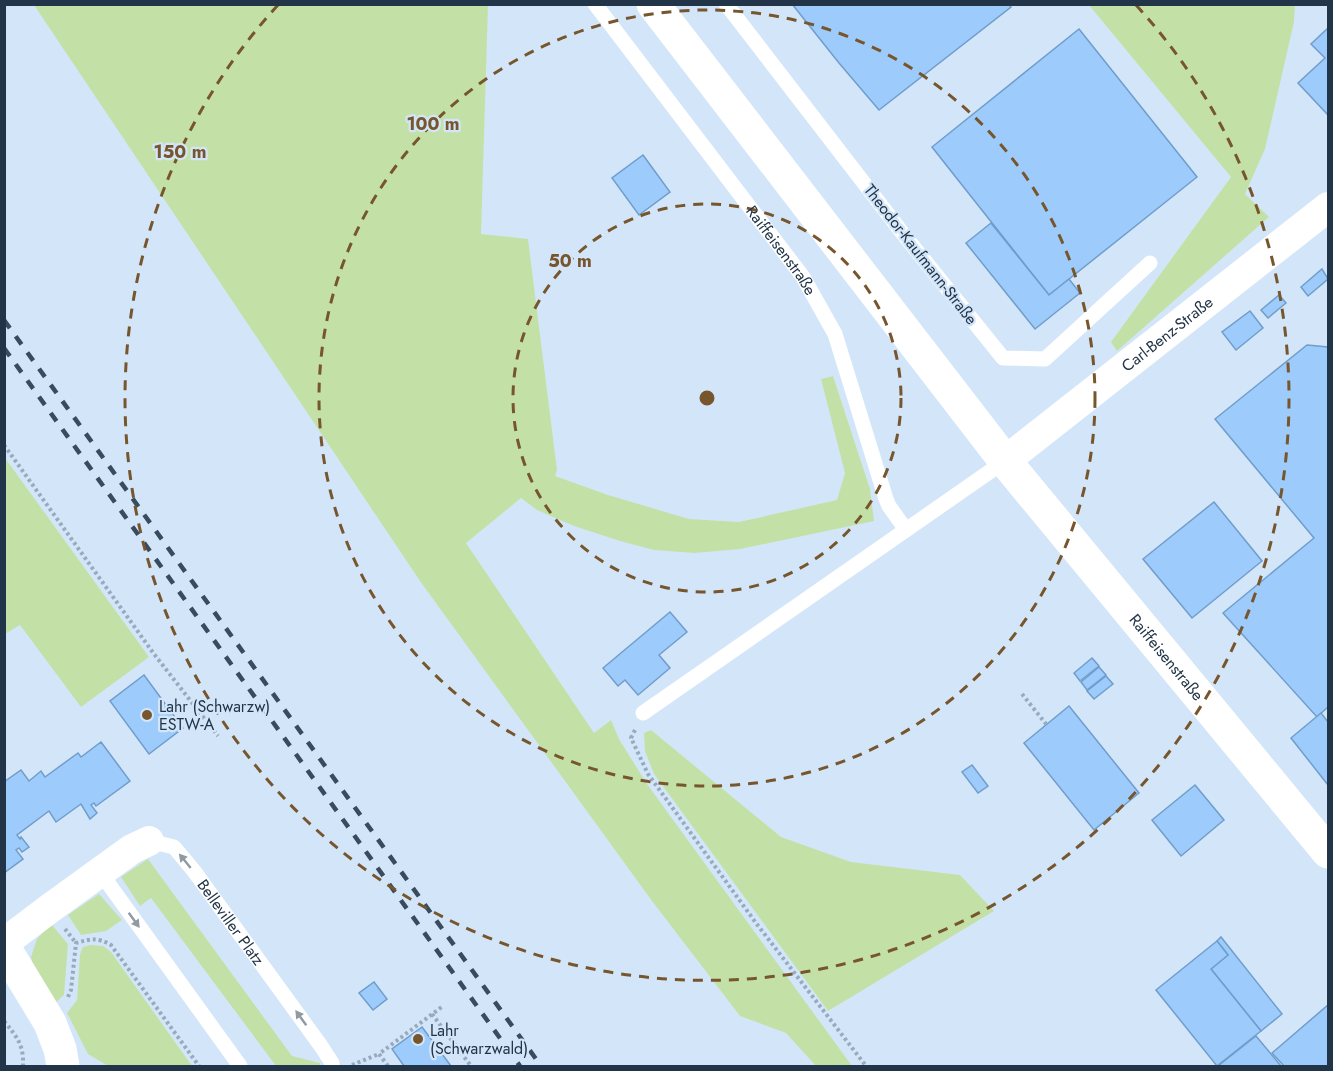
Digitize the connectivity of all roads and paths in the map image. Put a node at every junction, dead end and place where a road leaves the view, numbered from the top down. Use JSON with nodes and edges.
{"nodes":[{"id":1,"x":595,"y":4,"type":"edge"},
{"id":2,"x":653,"y":4,"type":"edge"},
{"id":3,"x":726,"y":4,"type":"edge"},
{"id":4,"x":1329,"y":207,"type":"edge"},
{"id":5,"x":1150,"y":263,"type":"dead end"},
{"id":6,"x":4,"y":446,"type":"edge"},
{"id":7,"x":1005,"y":461,"type":"junction"},
{"id":8,"x":906,"y":530,"type":"junction"},
{"id":9,"x":1022,"y":694,"type":"dead end"},
{"id":10,"x":643,"y":713,"type":"joint"},
{"id":11,"x":1046,"y":724,"type":"dead end"},
{"id":12,"x":218,"y":736,"type":"dead end"},
{"id":13,"x":149,"y":841,"type":"joint"},
{"id":14,"x":1329,"y":852,"type":"edge"},
{"id":15,"x":100,"y":872,"type":"junction"},
{"id":16,"x":4,"y":945,"type":"edge"},
{"id":17,"x":443,"y":1006,"type":"dead end"},
{"id":18,"x":432,"y":1014,"type":"junction"},
{"id":19,"x":4,"y":1021,"type":"edge"},
{"id":20,"x":50,"y":1023,"type":"junction"},
{"id":21,"x":379,"y":1054,"type":"junction"},
{"id":22,"x":24,"y":1066,"type":"edge"},
{"id":23,"x":63,"y":1066,"type":"edge"},
{"id":24,"x":199,"y":1066,"type":"edge"},
{"id":25,"x":240,"y":1066,"type":"edge"},
{"id":26,"x":332,"y":1066,"type":"edge"},
{"id":27,"x":350,"y":1066,"type":"edge"},
{"id":28,"x":388,"y":1066,"type":"edge"},
{"id":29,"x":471,"y":1066,"type":"edge"},
{"id":30,"x":866,"y":1066,"type":"edge"}],
"edges":[{"from":1,"to":8,"type":"lane","name":"Raiffeisenstraße"},
{"from":2,"to":7,"type":"street","name":"Raiffeisenstraße"},
{"from":3,"to":5,"type":"lane","name":"Theodor-Kaufmann-Straße"},
{"from":4,"to":7,"type":"street","name":"Carl-Benz-Straße"},
{"from":6,"to":12,"type":"path"},
{"from":7,"to":8,"type":"lane"},
{"from":7,"to":14,"type":"street","name":"Raiffeisenstraße"},
{"from":8,"to":10,"type":"lane"},
{"from":9,"to":11,"type":"path"},
{"from":10,"to":30,"type":"path"},
{"from":13,"to":15,"type":"street","name":"Belleviller Platz"},
{"from":26,"to":13,"type":"lane","name":"Belleviller Platz","one_way":true},
{"from":15,"to":16,"type":"street","name":"Belleviller Platz"},
{"from":15,"to":25,"type":"lane","one_way":true},
{"from":16,"to":20,"type":"street"},
{"from":17,"to":18,"type":"path"},
{"from":18,"to":21,"type":"path"},
{"from":18,"to":29,"type":"path"},
{"from":19,"to":22,"type":"path"},
{"from":20,"to":23,"type":"street"},
{"from":20,"to":24,"type":"path"},
{"from":21,"to":27,"type":"path"},
{"from":21,"to":28,"type":"path"}]}
